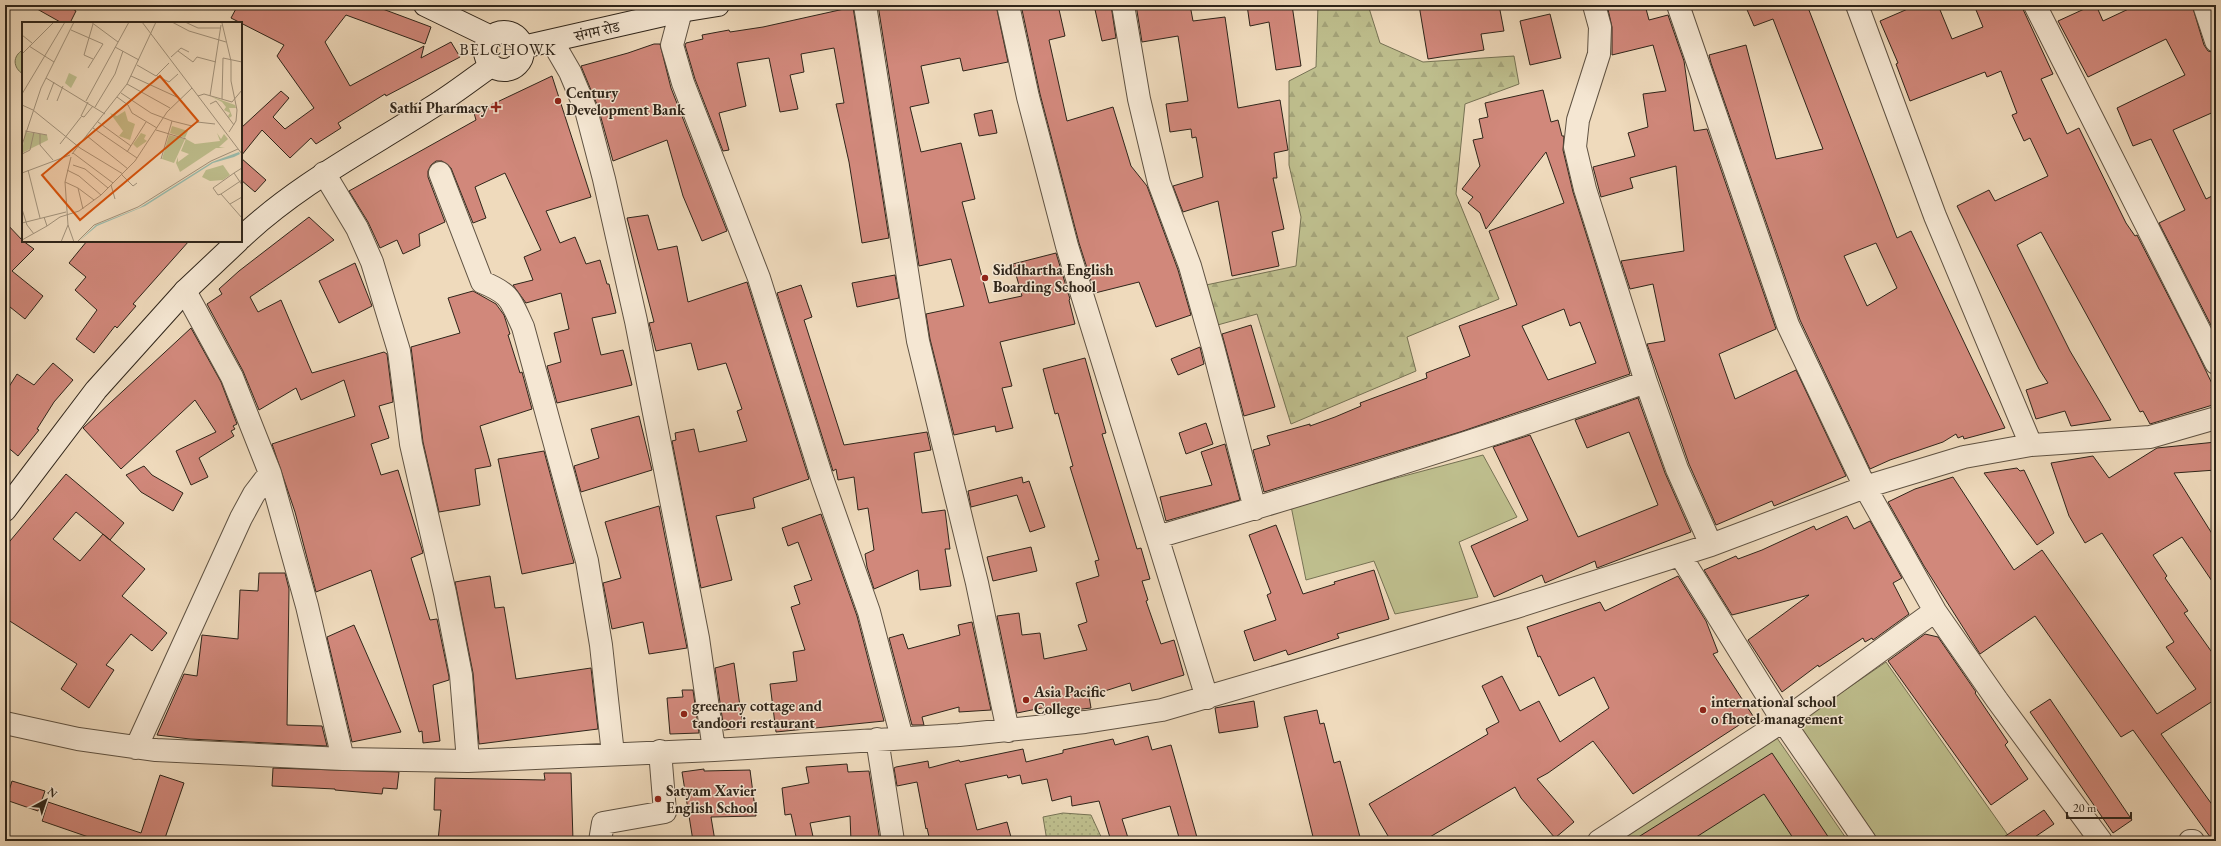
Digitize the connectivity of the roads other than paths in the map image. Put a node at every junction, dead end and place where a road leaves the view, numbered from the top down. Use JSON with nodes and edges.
{"nodes":[{"id":1,"x":425,"y":5,"type":"edge"},
{"id":2,"x":718,"y":5,"type":"edge"},
{"id":3,"x":865,"y":5,"type":"edge"},
{"id":4,"x":1008,"y":5,"type":"edge"},
{"id":5,"x":1123,"y":5,"type":"edge"},
{"id":6,"x":1594,"y":5,"type":"edge"},
{"id":7,"x":1678,"y":5,"type":"edge"},
{"id":8,"x":1857,"y":5,"type":"edge"},
{"id":9,"x":2035,"y":5,"type":"edge"},
{"id":10,"x":2204,"y":5,"type":"edge"},
{"id":11,"x":680,"y":8,"type":"edge"},
{"id":12,"x":491,"y":37,"type":"junction"},
{"id":13,"x":2216,"y":40,"type":"edge"},
{"id":14,"x":552,"y":41,"type":"junction"},
{"id":15,"x":523,"y":47,"type":"junction"},
{"id":16,"x":491,"y":66,"type":"junction"},
{"id":17,"x":440,"y":173,"type":"dead end"},
{"id":18,"x":324,"y":174,"type":"junction"},
{"id":19,"x":242,"y":237,"type":"edge"},
{"id":20,"x":237,"y":242,"type":"edge"},
{"id":21,"x":185,"y":291,"type":"junction"},
{"id":22,"x":2216,"y":363,"type":"edge"},
{"id":23,"x":1646,"y":382,"type":"junction"},
{"id":24,"x":2216,"y":418,"type":"edge"},
{"id":25,"x":2031,"y":445,"type":"junction"},
{"id":26,"x":270,"y":472,"type":"junction"},
{"id":27,"x":1865,"y":487,"type":"junction"},
{"id":28,"x":1255,"y":509,"type":"junction"},
{"id":29,"x":5,"y":510,"type":"edge"},
{"id":30,"x":1157,"y":537,"type":"junction"},
{"id":31,"x":1711,"y":545,"type":"junction"},
{"id":32,"x":1680,"y":555,"type":"junction"},
{"id":33,"x":1935,"y":611,"type":"junction"},
{"id":34,"x":1207,"y":698,"type":"junction"},
{"id":35,"x":1783,"y":721,"type":"junction"},
{"id":36,"x":5,"y":722,"type":"edge"},
{"id":37,"x":1008,"y":731,"type":"junction"},
{"id":38,"x":902,"y":738,"type":"junction"},
{"id":39,"x":877,"y":739,"type":"junction"},
{"id":40,"x":136,"y":748,"type":"junction"},
{"id":41,"x":714,"y":750,"type":"junction"},
{"id":42,"x":660,"y":751,"type":"junction"},
{"id":43,"x":613,"y":754,"type":"junction"},
{"id":44,"x":343,"y":759,"type":"junction"},
{"id":45,"x":468,"y":761,"type":"junction"},
{"id":46,"x":600,"y":841,"type":"edge"},
{"id":47,"x":892,"y":841,"type":"edge"},
{"id":48,"x":1599,"y":841,"type":"edge"},
{"id":49,"x":1865,"y":841,"type":"edge"},
{"id":50,"x":2101,"y":841,"type":"edge"},
{"id":51,"x":2190,"y":841,"type":"edge"},
{"id":52,"x":2193,"y":841,"type":"edge"}],
"edges":[{"from":1,"to":12,"type":"street"},
{"from":2,"to":11,"type":"street","name":"संगम रोड"},
{"from":3,"to":37,"type":"street"},
{"from":4,"to":30,"type":"street"},
{"from":5,"to":28,"type":"street"},
{"from":6,"to":23,"type":"street"},
{"from":7,"to":27,"type":"street"},
{"from":8,"to":25,"type":"street"},
{"from":9,"to":22,"type":"street"},
{"from":10,"to":13,"type":"street"},
{"from":11,"to":14,"type":"street","name":"संगम रोड"},
{"from":11,"to":38,"type":"street"},
{"from":12,"to":15,"type":"street"},
{"from":12,"to":16,"type":"street"},
{"from":14,"to":15,"type":"street","name":"संगम रोड"},
{"from":14,"to":41,"type":"street"},
{"from":15,"to":16,"type":"street"},
{"from":16,"to":18,"type":"street"},
{"from":17,"to":43,"type":"street"},
{"from":18,"to":19,"type":"street"},
{"from":18,"to":45,"type":"street"},
{"from":20,"to":21,"type":"street"},
{"from":21,"to":26,"type":"street"},
{"from":21,"to":29,"type":"street"},
{"from":23,"to":28,"type":"street"},
{"from":23,"to":31,"type":"street"},
{"from":24,"to":25,"type":"street"},
{"from":25,"to":27,"type":"street"},
{"from":26,"to":40,"type":"street"},
{"from":26,"to":44,"type":"street"},
{"from":27,"to":31,"type":"street"},
{"from":27,"to":33,"type":"street"},
{"from":28,"to":30,"type":"street"},
{"from":30,"to":34,"type":"street"},
{"from":31,"to":32,"type":"street"},
{"from":32,"to":34,"type":"street"},
{"from":32,"to":35,"type":"street"},
{"from":33,"to":35,"type":"street"},
{"from":33,"to":50,"type":"street"},
{"from":34,"to":37,"type":"street"},
{"from":35,"to":48,"type":"street"},
{"from":35,"to":49,"type":"street"},
{"from":36,"to":40,"type":"street"},
{"from":37,"to":38,"type":"street"},
{"from":38,"to":39,"type":"street"},
{"from":39,"to":41,"type":"street"},
{"from":39,"to":47,"type":"street"},
{"from":40,"to":44,"type":"street"},
{"from":41,"to":42,"type":"street"},
{"from":42,"to":43,"type":"street"},
{"from":42,"to":46,"type":"street"},
{"from":43,"to":45,"type":"street"},
{"from":44,"to":45,"type":"street"},
{"from":51,"to":52,"type":"street"}]}
